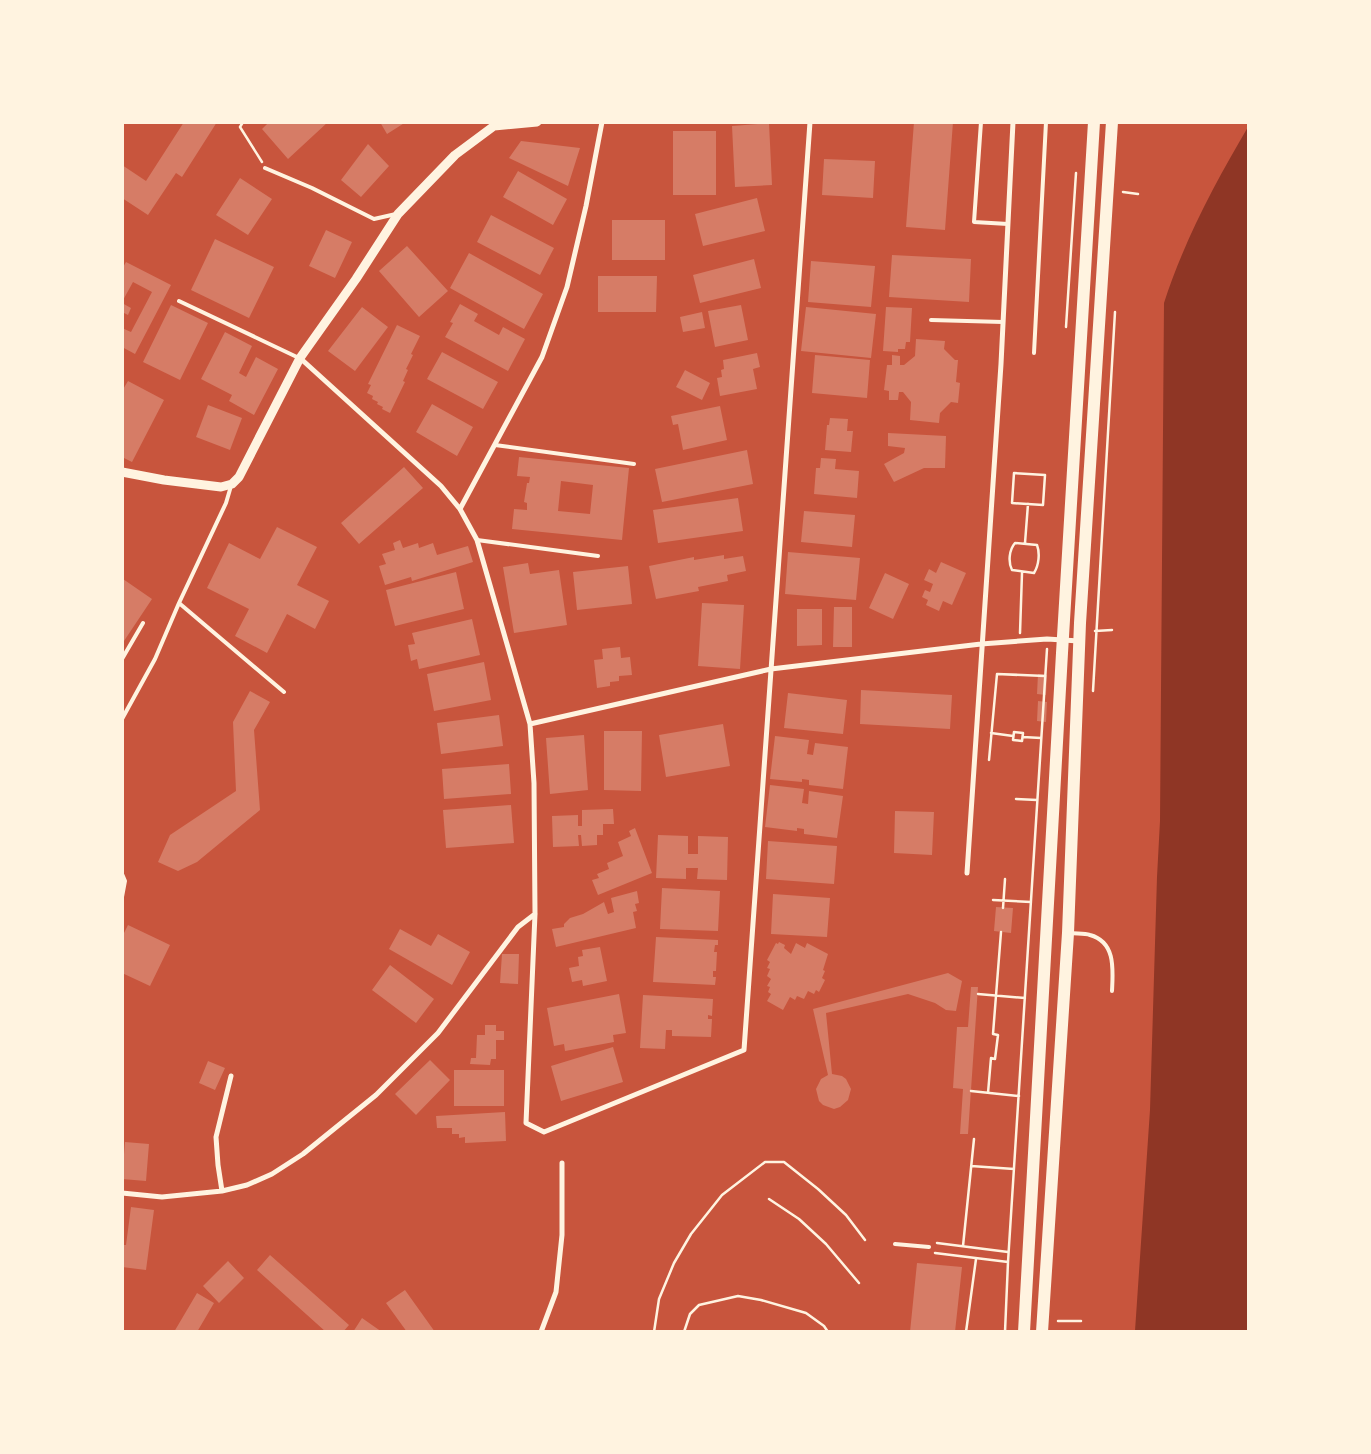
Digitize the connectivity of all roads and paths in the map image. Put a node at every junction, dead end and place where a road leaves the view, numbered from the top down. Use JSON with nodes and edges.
{"nodes":[{"id":1,"x":243,"y":122,"type":"edge"},
{"id":2,"x":537,"y":122,"type":"edge"},
{"id":3,"x":602,"y":122,"type":"edge"},
{"id":4,"x":810,"y":122,"type":"edge"},
{"id":5,"x":980,"y":122,"type":"edge"},
{"id":6,"x":1013,"y":122,"type":"edge"},
{"id":7,"x":1046,"y":122,"type":"edge"},
{"id":8,"x":1094,"y":122,"type":"edge"},
{"id":9,"x":1112,"y":122,"type":"edge"},
{"id":10,"x":493,"y":124,"type":"edge"},
{"id":11,"x":265,"y":168,"type":"joint"},
{"id":12,"x":1076,"y":169,"type":"dead end"},
{"id":13,"x":1123,"y":184,"type":"dead end"},
{"id":14,"x":1138,"y":194,"type":"dead end"},
{"id":15,"x":398,"y":214,"type":"junction"},
{"id":16,"x":1008,"y":224,"type":"junction"},
{"id":17,"x":179,"y":301,"type":"dead end"},
{"id":18,"x":1115,"y":311,"type":"dead end"},
{"id":19,"x":931,"y":320,"type":"dead end"},
{"id":20,"x":1003,"y":322,"type":"junction"},
{"id":21,"x":1066,"y":332,"type":"dead end"},
{"id":22,"x":1034,"y":353,"type":"dead end"},
{"id":23,"x":300,"y":358,"type":"junction"},
{"id":24,"x":495,"y":445,"type":"junction"},
{"id":25,"x":634,"y":464,"type":"dead end"},
{"id":26,"x":122,"y":472,"type":"edge"},
{"id":27,"x":232,"y":484,"type":"junction"},
{"id":28,"x":1028,"y":504,"type":"junction"},
{"id":29,"x":460,"y":509,"type":"junction"},
{"id":30,"x":476,"y":540,"type":"junction"},
{"id":31,"x":1025,"y":543,"type":"junction"},
{"id":32,"x":598,"y":556,"type":"dead end"},
{"id":33,"x":1022,"y":572,"type":"junction"},
{"id":34,"x":179,"y":603,"type":"junction"},
{"id":35,"x":143,"y":623,"type":"dead end"},
{"id":36,"x":1112,"y":630,"type":"dead end"},
{"id":37,"x":1096,"y":631,"type":"junction"},
{"id":38,"x":1047,"y":639,"type":"junction"},
{"id":39,"x":1063,"y":640,"type":"junction"},
{"id":40,"x":1080,"y":641,"type":"junction"},
{"id":41,"x":1019,"y":642,"type":"junction"},
{"id":42,"x":981,"y":644,"type":"junction"},
{"id":43,"x":122,"y":659,"type":"edge"},
{"id":44,"x":771,"y":669,"type":"junction"},
{"id":45,"x":1045,"y":676,"type":"junction"},
{"id":46,"x":284,"y":692,"type":"dead end"},
{"id":47,"x":1092,"y":700,"type":"dead end"},
{"id":48,"x":122,"y":719,"type":"edge"},
{"id":49,"x":530,"y":724,"type":"junction"},
{"id":50,"x":991,"y":733,"type":"junction"},
{"id":51,"x":1041,"y":738,"type":"junction"},
{"id":52,"x":989,"y":760,"type":"dead end"},
{"id":53,"x":1016,"y":799,"type":"dead end"},
{"id":54,"x":1037,"y":800,"type":"junction"},
{"id":55,"x":967,"y":873,"type":"dead end"},
{"id":56,"x":122,"y":874,"type":"edge"},
{"id":57,"x":1005,"y":880,"type":"dead end"},
{"id":58,"x":122,"y":897,"type":"edge"},
{"id":59,"x":993,"y":900,"type":"dead end"},
{"id":60,"x":1004,"y":901,"type":"junction"},
{"id":61,"x":1031,"y":902,"type":"junction"},
{"id":62,"x":1003,"y":908,"type":"dead end"},
{"id":63,"x":534,"y":914,"type":"junction"},
{"id":64,"x":1002,"y":932,"type":"dead end"},
{"id":65,"x":1068,"y":933,"type":"junction"},
{"id":66,"x":1112,"y":991,"type":"dead end"},
{"id":67,"x":978,"y":994,"type":"dead end"},
{"id":68,"x":996,"y":996,"type":"junction"},
{"id":69,"x":1025,"y":998,"type":"junction"},
{"id":70,"x":231,"y":1076,"type":"dead end"},
{"id":71,"x":971,"y":1091,"type":"dead end"},
{"id":72,"x":988,"y":1093,"type":"junction"},
{"id":73,"x":1018,"y":1096,"type":"junction"},
{"id":74,"x":974,"y":1140,"type":"dead end"},
{"id":75,"x":562,"y":1163,"type":"dead end"},
{"id":76,"x":971,"y":1166,"type":"junction"},
{"id":77,"x":1014,"y":1169,"type":"junction"},
{"id":78,"x":222,"y":1191,"type":"junction"},
{"id":79,"x":122,"y":1193,"type":"edge"},
{"id":80,"x":769,"y":1199,"type":"dead end"},
{"id":81,"x":865,"y":1240,"type":"dead end"},
{"id":82,"x":930,"y":1242,"type":"dead end"},
{"id":83,"x":896,"y":1244,"type":"dead end"},
{"id":84,"x":963,"y":1246,"type":"junction"},
{"id":85,"x":929,"y":1250,"type":"joint"},
{"id":86,"x":1008,"y":1252,"type":"junction"},
{"id":87,"x":976,"y":1258,"type":"junction"},
{"id":88,"x":1008,"y":1262,"type":"junction"},
{"id":89,"x":859,"y":1282,"type":"dead end"},
{"id":90,"x":1081,"y":1321,"type":"dead end"},
{"id":91,"x":1058,"y":1326,"type":"dead end"},
{"id":92,"x":541,"y":1332,"type":"edge"},
{"id":93,"x":654,"y":1332,"type":"edge"},
{"id":94,"x":684,"y":1332,"type":"edge"},
{"id":95,"x":828,"y":1332,"type":"edge"},
{"id":96,"x":966,"y":1332,"type":"edge"},
{"id":97,"x":1005,"y":1332,"type":"edge"},
{"id":98,"x":1024,"y":1332,"type":"edge"},
{"id":99,"x":1042,"y":1332,"type":"edge"}],
"edges":[{"from":1,"to":11,"type":"path"},
{"from":2,"to":10,"type":"street"},
{"from":3,"to":24,"type":"street"},
{"from":4,"to":44,"type":"street"},
{"from":5,"to":16,"type":"lane"},
{"from":6,"to":16,"type":"street"},
{"from":7,"to":22,"type":"lane"},
{"from":8,"to":39,"type":"main road"},
{"from":9,"to":40,"type":"main road"},
{"from":10,"to":15,"type":"street"},
{"from":11,"to":15,"type":"lane"},
{"from":12,"to":21,"type":"path"},
{"from":13,"to":14,"type":"path"},
{"from":15,"to":23,"type":"street"},
{"from":16,"to":20,"type":"street"},
{"from":17,"to":23,"type":"lane"},
{"from":18,"to":37,"type":"path"},
{"from":19,"to":20,"type":"lane"},
{"from":20,"to":42,"type":"street"},
{"from":23,"to":27,"type":"street"},
{"from":23,"to":29,"type":"street"},
{"from":24,"to":25,"type":"lane"},
{"from":24,"to":29,"type":"street"},
{"from":26,"to":27,"type":"street"},
{"from":27,"to":34,"type":"lane"},
{"from":28,"to":28,"type":"path"},
{"from":28,"to":31,"type":"path"},
{"from":29,"to":30,"type":"street"},
{"from":30,"to":32,"type":"lane"},
{"from":30,"to":49,"type":"street"},
{"from":31,"to":33,"type":"path"},
{"from":31,"to":33,"type":"path"},
{"from":33,"to":41,"type":"path"},
{"from":34,"to":46,"type":"lane"},
{"from":34,"to":48,"type":"lane"},
{"from":35,"to":43,"type":"lane"},
{"from":36,"to":37,"type":"path"},
{"from":37,"to":47,"type":"path"},
{"from":38,"to":39,"type":"street"},
{"from":38,"to":41,"type":"street"},
{"from":38,"to":45,"type":"path"},
{"from":39,"to":40,"type":"street"},
{"from":39,"to":98,"type":"main road"},
{"from":40,"to":65,"type":"main road"},
{"from":41,"to":42,"type":"street"},
{"from":42,"to":44,"type":"street"},
{"from":42,"to":55,"type":"street"},
{"from":44,"to":49,"type":"street"},
{"from":44,"to":63,"type":"street"},
{"from":45,"to":50,"type":"path"},
{"from":45,"to":51,"type":"path"},
{"from":49,"to":63,"type":"street"},
{"from":50,"to":51,"type":"path"},
{"from":50,"to":52,"type":"path"},
{"from":51,"to":54,"type":"path"},
{"from":53,"to":54,"type":"path"},
{"from":54,"to":61,"type":"path"},
{"from":56,"to":58,"type":"lane"},
{"from":57,"to":60,"type":"path"},
{"from":59,"to":60,"type":"path"},
{"from":60,"to":61,"type":"path"},
{"from":60,"to":62,"type":"path"},
{"from":61,"to":69,"type":"path"},
{"from":63,"to":78,"type":"street"},
{"from":64,"to":68,"type":"path"},
{"from":65,"to":66,"type":"lane"},
{"from":65,"to":99,"type":"main road"},
{"from":67,"to":68,"type":"path"},
{"from":68,"to":69,"type":"path"},
{"from":68,"to":72,"type":"path"},
{"from":69,"to":73,"type":"path"},
{"from":70,"to":78,"type":"street"},
{"from":71,"to":72,"type":"path"},
{"from":72,"to":73,"type":"path"},
{"from":73,"to":77,"type":"path"},
{"from":74,"to":76,"type":"path"},
{"from":75,"to":92,"type":"street"},
{"from":76,"to":77,"type":"path"},
{"from":76,"to":84,"type":"path"},
{"from":77,"to":86,"type":"path"},
{"from":78,"to":79,"type":"street"},
{"from":80,"to":89,"type":"path"},
{"from":81,"to":93,"type":"path"},
{"from":82,"to":84,"type":"path"},
{"from":83,"to":85,"type":"lane"},
{"from":84,"to":86,"type":"path"},
{"from":85,"to":87,"type":"path"},
{"from":86,"to":88,"type":"path"},
{"from":87,"to":88,"type":"path"},
{"from":87,"to":96,"type":"path"},
{"from":88,"to":97,"type":"path"},
{"from":90,"to":91,"type":"path"},
{"from":94,"to":95,"type":"path"}]}
